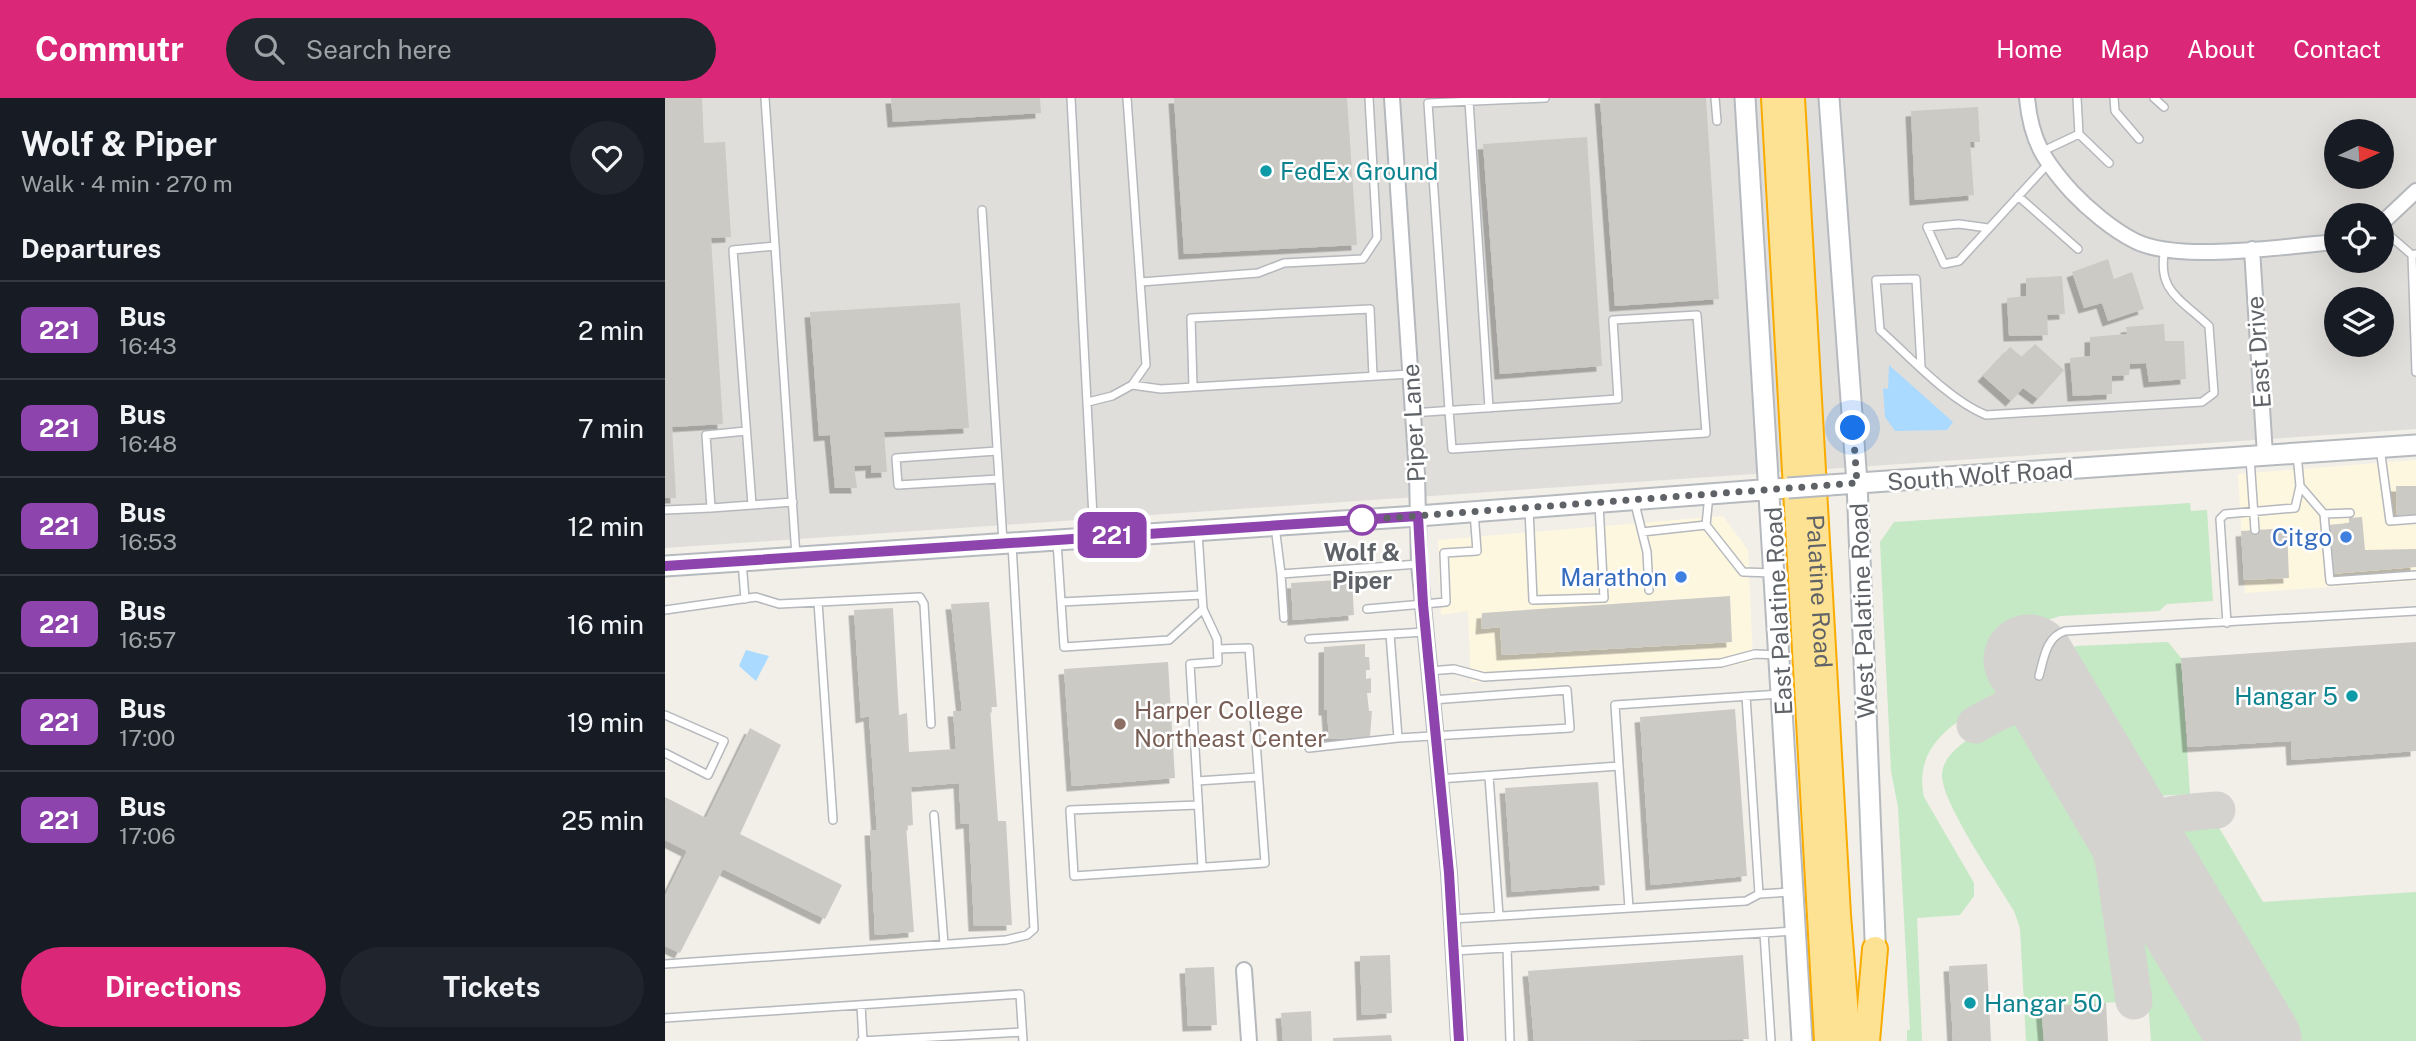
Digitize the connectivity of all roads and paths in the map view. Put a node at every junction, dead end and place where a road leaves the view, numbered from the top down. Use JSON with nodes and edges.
{"nodes":[{"id":1,"x":765,"y":98,"type":"edge"},
{"id":2,"x":1071,"y":98,"type":"edge"},
{"id":3,"x":1127,"y":98,"type":"edge"},
{"id":4,"x":1369,"y":98,"type":"edge"},
{"id":5,"x":1392,"y":98,"type":"edge"},
{"id":6,"x":1545,"y":98,"type":"edge"},
{"id":7,"x":1715,"y":98,"type":"edge"},
{"id":8,"x":1745,"y":98,"type":"edge"},
{"id":9,"x":1774,"y":98,"type":"edge"},
{"id":10,"x":1792,"y":98,"type":"edge"},
{"id":11,"x":1829,"y":98,"type":"edge"},
{"id":12,"x":2027,"y":98,"type":"edge"},
{"id":13,"x":2077,"y":98,"type":"edge"},
{"id":14,"x":2114,"y":98,"type":"edge"},
{"id":15,"x":2154,"y":98,"type":"edge"},
{"id":16,"x":1428,"y":100,"type":"edge"},
{"id":17,"x":1469,"y":101,"type":"junction"},
{"id":18,"x":2164,"y":107,"type":"dead end"},
{"id":19,"x":1717,"y":121,"type":"dead end"},
{"id":20,"x":2079,"y":134,"type":"junction"},
{"id":21,"x":2139,"y":139,"type":"dead end"},
{"id":22,"x":2044,"y":159,"type":"junction"},
{"id":23,"x":2109,"y":163,"type":"dead end"},
{"id":24,"x":2416,"y":191,"type":"edge"},
{"id":25,"x":2018,"y":196,"type":"junction"},
{"id":26,"x":982,"y":210,"type":"dead end"},
{"id":27,"x":2394,"y":212,"type":"edge"},
{"id":28,"x":1988,"y":228,"type":"junction"},
{"id":29,"x":2394,"y":238,"type":"edge"},
{"id":30,"x":2324,"y":243,"type":"edge"},
{"id":31,"x":775,"y":246,"type":"junction"},
{"id":32,"x":2078,"y":249,"type":"dead end"},
{"id":33,"x":2165,"y":249,"type":"junction"},
{"id":34,"x":2252,"y":249,"type":"junction"},
{"id":35,"x":2414,"y":254,"type":"edge"},
{"id":36,"x":1140,"y":282,"type":"junction"},
{"id":37,"x":1921,"y":366,"type":"junction"},
{"id":38,"x":2416,"y":372,"type":"edge"},
{"id":39,"x":1410,"y":374,"type":"junction"},
{"id":40,"x":1373,"y":376,"type":"junction"},
{"id":41,"x":1132,"y":385,"type":"junction"},
{"id":42,"x":1193,"y":387,"type":"junction"},
{"id":43,"x":1088,"y":402,"type":"junction"},
{"id":44,"x":1489,"y":408,"type":"junction"},
{"id":45,"x":1449,"y":410,"type":"junction"},
{"id":46,"x":1413,"y":413,"type":"junction"},
{"id":47,"x":746,"y":431,"type":"junction"},
{"id":48,"x":2416,"y":445,"type":"edge"},
{"id":49,"x":2380,"y":447,"type":"junction"},
{"id":50,"x":997,"y":451,"type":"junction"},
{"id":51,"x":2297,"y":453,"type":"junction"},
{"id":52,"x":2258,"y":456,"type":"junction"},
{"id":53,"x":999,"y":479,"type":"junction"},
{"id":54,"x":1857,"y":483,"type":"junction"},
{"id":55,"x":2300,"y":486,"type":"junction"},
{"id":56,"x":1779,"y":488,"type":"junction"},
{"id":57,"x":1709,"y":493,"type":"junction"},
{"id":58,"x":1634,"y":499,"type":"junction"},
{"id":59,"x":793,"y":502,"type":"junction"},
{"id":60,"x":1599,"y":502,"type":"junction"},
{"id":61,"x":752,"y":505,"type":"junction"},
{"id":62,"x":1529,"y":507,"type":"junction"},
{"id":63,"x":711,"y":508,"type":"junction"},
{"id":64,"x":665,"y":510,"type":"edge"},
{"id":65,"x":2253,"y":511,"type":"junction"},
{"id":66,"x":1474,"y":512,"type":"junction"},
{"id":67,"x":2350,"y":513,"type":"dead end"},
{"id":68,"x":2324,"y":514,"type":"junction"},
{"id":69,"x":1418,"y":516,"type":"junction"},
{"id":70,"x":2416,"y":519,"type":"edge"},
{"id":71,"x":1275,"y":525,"type":"junction"},
{"id":72,"x":1706,"y":525,"type":"junction"},
{"id":73,"x":1198,"y":530,"type":"junction"},
{"id":74,"x":2255,"y":530,"type":"dead end"},
{"id":75,"x":1642,"y":533,"type":"junction"},
{"id":76,"x":1094,"y":536,"type":"junction"},
{"id":77,"x":1056,"y":539,"type":"junction"},
{"id":78,"x":1007,"y":542,"type":"junction"},
{"id":79,"x":796,"y":557,"type":"junction"},
{"id":80,"x":742,"y":561,"type":"junction"},
{"id":81,"x":1419,"y":564,"type":"junction"},
{"id":82,"x":665,"y":566,"type":"edge"},
{"id":83,"x":1775,"y":573,"type":"junction"},
{"id":84,"x":1281,"y":574,"type":"junction"},
{"id":85,"x":2416,"y":575,"type":"edge"},
{"id":86,"x":1649,"y":590,"type":"dead end"},
{"id":87,"x":1202,"y":595,"type":"junction"},
{"id":88,"x":745,"y":599,"type":"junction"},
{"id":89,"x":818,"y":602,"type":"junction"},
{"id":90,"x":1061,"y":602,"type":"junction"},
{"id":91,"x":1423,"y":604,"type":"junction"},
{"id":92,"x":1203,"y":609,"type":"junction"},
{"id":93,"x":1367,"y":609,"type":"dead end"},
{"id":94,"x":665,"y":610,"type":"edge"},
{"id":95,"x":2416,"y":611,"type":"edge"},
{"id":96,"x":1284,"y":618,"type":"dead end"},
{"id":97,"x":2227,"y":623,"type":"junction"},
{"id":98,"x":1425,"y":632,"type":"junction"},
{"id":99,"x":1390,"y":634,"type":"junction"},
{"id":100,"x":1310,"y":639,"type":"dead end"},
{"id":101,"x":1218,"y":649,"type":"junction"},
{"id":102,"x":1780,"y":656,"type":"junction"},
{"id":103,"x":1429,"y":671,"type":"junction"},
{"id":104,"x":2039,"y":676,"type":"dead end"},
{"id":105,"x":1782,"y":694,"type":"junction"},
{"id":106,"x":1746,"y":696,"type":"junction"},
{"id":107,"x":1431,"y":700,"type":"junction"},
{"id":108,"x":665,"y":715,"type":"edge"},
{"id":109,"x":931,"y":724,"type":"dead end"},
{"id":110,"x":1434,"y":737,"type":"junction"},
{"id":111,"x":1398,"y":738,"type":"junction"},
{"id":112,"x":1309,"y":748,"type":"dead end"},
{"id":113,"x":665,"y":753,"type":"edge"},
{"id":114,"x":1619,"y":766,"type":"junction"},
{"id":115,"x":1258,"y":776,"type":"junction"},
{"id":116,"x":1489,"y":776,"type":"junction"},
{"id":117,"x":1438,"y":779,"type":"junction"},
{"id":118,"x":1197,"y":781,"type":"junction"},
{"id":119,"x":1198,"y":805,"type":"junction"},
{"id":120,"x":934,"y":815,"type":"dead end"},
{"id":121,"x":833,"y":820,"type":"dead end"},
{"id":122,"x":1202,"y":866,"type":"junction"},
{"id":123,"x":1794,"y":891,"type":"junction"},
{"id":124,"x":1759,"y":894,"type":"junction"},
{"id":125,"x":1629,"y":908,"type":"junction"},
{"id":126,"x":1499,"y":916,"type":"junction"},
{"id":127,"x":1452,"y":919,"type":"junction"},
{"id":128,"x":1796,"y":931,"type":"junction"},
{"id":129,"x":1764,"y":933,"type":"junction"},
{"id":130,"x":944,"y":944,"type":"junction"},
{"id":131,"x":1507,"y":948,"type":"junction"},
{"id":132,"x":1875,"y":949,"type":"junction"},
{"id":133,"x":1454,"y":951,"type":"junction"},
{"id":134,"x":665,"y":964,"type":"edge"},
{"id":135,"x":1244,"y":970,"type":"dead end"},
{"id":136,"x":861,"y":1005,"type":"junction"},
{"id":137,"x":665,"y":1018,"type":"edge"},
{"id":138,"x":1022,"y":1037,"type":"edge"},
{"id":139,"x":983,"y":1038,"type":"edge"},
{"id":140,"x":862,"y":1041,"type":"edge"},
{"id":141,"x":1249,"y":1041,"type":"edge"},
{"id":142,"x":1459,"y":1041,"type":"edge"},
{"id":143,"x":1510,"y":1041,"type":"edge"},
{"id":144,"x":1771,"y":1041,"type":"edge"},
{"id":145,"x":1802,"y":1041,"type":"edge"},
{"id":146,"x":1827,"y":1041,"type":"edge"},
{"id":147,"x":1848,"y":1041,"type":"edge"},
{"id":148,"x":1867,"y":1041,"type":"edge"},
{"id":149,"x":1880,"y":1041,"type":"edge"}],
"edges":[{"from":1,"to":31,"type":"lane"},
{"from":2,"to":43,"type":"lane"},
{"from":3,"to":36,"type":"lane"},
{"from":4,"to":36,"type":"lane"},
{"from":5,"to":39,"type":"street","name":"Piper Lane"},
{"from":6,"to":17,"type":"lane"},
{"from":7,"to":19,"type":"lane"},
{"from":8,"to":56,"type":"street","name":"East Palatine Road"},
{"from":9,"to":146,"type":"highway","name":"Palatine Road"},
{"from":10,"to":147,"type":"highway","name":"Palatine Road"},
{"from":11,"to":54,"type":"street","name":"West Palatine Road"},
{"from":12,"to":22,"type":"street"},
{"from":13,"to":20,"type":"lane"},
{"from":14,"to":21,"type":"lane"},
{"from":15,"to":18,"type":"lane"},
{"from":16,"to":17,"type":"lane"},
{"from":16,"to":45,"type":"lane"},
{"from":17,"to":44,"type":"lane"},
{"from":20,"to":22,"type":"lane"},
{"from":20,"to":23,"type":"lane"},
{"from":22,"to":25,"type":"lane"},
{"from":22,"to":33,"type":"street"},
{"from":24,"to":27,"type":"street"},
{"from":25,"to":28,"type":"lane"},
{"from":25,"to":32,"type":"lane"},
{"from":26,"to":50,"type":"lane"},
{"from":28,"to":28,"type":"lane"},
{"from":29,"to":35,"type":"lane"},
{"from":30,"to":34,"type":"street"},
{"from":31,"to":47,"type":"lane"},
{"from":31,"to":59,"type":"lane"},
{"from":33,"to":34,"type":"street"},
{"from":33,"to":37,"type":"lane"},
{"from":34,"to":52,"type":"street","name":"East Drive"},
{"from":35,"to":38,"type":"lane"},
{"from":36,"to":41,"type":"lane"},
{"from":37,"to":37,"type":"lane"},
{"from":39,"to":40,"type":"lane"},
{"from":39,"to":46,"type":"street","name":"Piper Lane"},
{"from":40,"to":42,"type":"lane"},
{"from":40,"to":42,"type":"lane"},
{"from":41,"to":42,"type":"lane"},
{"from":41,"to":43,"type":"lane"},
{"from":43,"to":76,"type":"lane"},
{"from":44,"to":45,"type":"lane"},
{"from":44,"to":45,"type":"lane"},
{"from":45,"to":46,"type":"lane"},
{"from":46,"to":69,"type":"street","name":"Piper Lane"},
{"from":47,"to":61,"type":"lane"},
{"from":47,"to":63,"type":"lane"},
{"from":48,"to":49,"type":"street","name":"South Wolf Road"},
{"from":49,"to":51,"type":"street","name":"South Wolf Road"},
{"from":49,"to":70,"type":"lane"},
{"from":50,"to":53,"type":"lane"},
{"from":50,"to":53,"type":"lane"},
{"from":51,"to":52,"type":"street","name":"South Wolf Road"},
{"from":51,"to":55,"type":"lane"},
{"from":52,"to":54,"type":"street","name":"South Wolf Road"},
{"from":52,"to":65,"type":"lane"},
{"from":53,"to":78,"type":"lane"},
{"from":54,"to":56,"type":"street","name":"South Wolf Road","bridge":true},
{"from":54,"to":132,"type":"street","name":"West Palatine Road"},
{"from":55,"to":65,"type":"lane"},
{"from":55,"to":68,"type":"lane"},
{"from":56,"to":57,"type":"street","name":"South Wolf Road"},
{"from":56,"to":83,"type":"street","name":"East Palatine Road"},
{"from":57,"to":58,"type":"street","name":"South Wolf Road"},
{"from":57,"to":72,"type":"lane"},
{"from":58,"to":60,"type":"street","name":"South Wolf Road"},
{"from":58,"to":75,"type":"lane"},
{"from":59,"to":61,"type":"lane"},
{"from":59,"to":79,"type":"lane"},
{"from":60,"to":62,"type":"street","name":"South Wolf Road"},
{"from":60,"to":62,"type":"lane"},
{"from":61,"to":63,"type":"lane"},
{"from":62,"to":66,"type":"street","name":"South Wolf Road"},
{"from":63,"to":64,"type":"lane"},
{"from":65,"to":74,"type":"lane"},
{"from":65,"to":97,"type":"lane"},
{"from":66,"to":69,"type":"street","name":"South Wolf Road"},
{"from":66,"to":91,"type":"lane"},
{"from":67,"to":68,"type":"lane"},
{"from":68,"to":85,"type":"lane"},
{"from":69,"to":71,"type":"street","name":"South Wolf Road"},
{"from":69,"to":81,"type":"street","name":"Piper Lane"},
{"from":71,"to":73,"type":"street","name":"South Wolf Road"},
{"from":71,"to":84,"type":"lane"},
{"from":72,"to":75,"type":"lane"},
{"from":72,"to":83,"type":"lane"},
{"from":73,"to":76,"type":"street","name":"South Wolf Road"},
{"from":73,"to":87,"type":"lane"},
{"from":75,"to":86,"type":"lane"},
{"from":76,"to":77,"type":"street","name":"South Wolf Road"},
{"from":77,"to":78,"type":"street","name":"South Wolf Road"},
{"from":77,"to":90,"type":"lane"},
{"from":78,"to":79,"type":"street","name":"South Wolf Road"},
{"from":78,"to":130,"type":"lane"},
{"from":79,"to":80,"type":"street","name":"South Wolf Road"},
{"from":80,"to":82,"type":"street","name":"South Wolf Road"},
{"from":80,"to":88,"type":"lane"},
{"from":81,"to":84,"type":"lane"},
{"from":81,"to":91,"type":"street","name":"Piper Lane"},
{"from":83,"to":102,"type":"street","name":"East Palatine Road"},
{"from":84,"to":96,"type":"lane"},
{"from":87,"to":90,"type":"lane"},
{"from":87,"to":92,"type":"lane"},
{"from":88,"to":89,"type":"lane"},
{"from":88,"to":94,"type":"lane"},
{"from":89,"to":109,"type":"lane"},
{"from":89,"to":121,"type":"lane"},
{"from":90,"to":92,"type":"lane"},
{"from":91,"to":93,"type":"lane"},
{"from":91,"to":98,"type":"street","name":"Piper Lane"},
{"from":92,"to":101,"type":"lane"},
{"from":95,"to":97,"type":"lane"},
{"from":97,"to":104,"type":"lane"},
{"from":98,"to":99,"type":"lane"},
{"from":98,"to":103,"type":"street","name":"Piper Lane"},
{"from":99,"to":100,"type":"lane"},
{"from":99,"to":111,"type":"lane"},
{"from":101,"to":115,"type":"lane"},
{"from":101,"to":118,"type":"lane"},
{"from":102,"to":103,"type":"lane"},
{"from":102,"to":105,"type":"street","name":"East Palatine Road"},
{"from":103,"to":107,"type":"street","name":"Piper Lane"},
{"from":105,"to":106,"type":"lane"},
{"from":105,"to":123,"type":"street","name":"East Palatine Road"},
{"from":106,"to":114,"type":"lane"},
{"from":106,"to":124,"type":"lane"},
{"from":107,"to":110,"type":"street","name":"Piper Lane"},
{"from":107,"to":110,"type":"lane"},
{"from":108,"to":113,"type":"lane"},
{"from":110,"to":111,"type":"lane"},
{"from":110,"to":117,"type":"street","name":"Piper Lane"},
{"from":111,"to":112,"type":"lane"},
{"from":114,"to":116,"type":"lane"},
{"from":114,"to":125,"type":"lane"},
{"from":115,"to":118,"type":"lane"},
{"from":115,"to":122,"type":"lane"},
{"from":116,"to":117,"type":"lane"},
{"from":116,"to":126,"type":"lane"},
{"from":117,"to":127,"type":"street","name":"Piper Lane"},
{"from":118,"to":119,"type":"lane"},
{"from":119,"to":122,"type":"lane"},
{"from":119,"to":122,"type":"lane"},
{"from":120,"to":130,"type":"lane"},
{"from":123,"to":124,"type":"lane"},
{"from":123,"to":128,"type":"street","name":"East Palatine Road"},
{"from":124,"to":125,"type":"lane"},
{"from":125,"to":126,"type":"lane"},
{"from":126,"to":127,"type":"lane"},
{"from":127,"to":133,"type":"street","name":"Piper Lane"},
{"from":128,"to":129,"type":"lane"},
{"from":128,"to":145,"type":"street","name":"East Palatine Road"},
{"from":129,"to":131,"type":"lane"},
{"from":129,"to":144,"type":"lane"},
{"from":130,"to":134,"type":"lane"},
{"from":131,"to":133,"type":"lane"},
{"from":131,"to":143,"type":"lane"},
{"from":132,"to":148,"type":"highway"},
{"from":132,"to":149,"type":"street","name":"West Palatine Road"},
{"from":133,"to":142,"type":"street","name":"Piper Lane"},
{"from":135,"to":141,"type":"street"},
{"from":136,"to":137,"type":"lane"},
{"from":136,"to":138,"type":"lane"},
{"from":136,"to":140,"type":"lane"},
{"from":138,"to":139,"type":"lane"},
{"from":139,"to":140,"type":"lane"}]}
